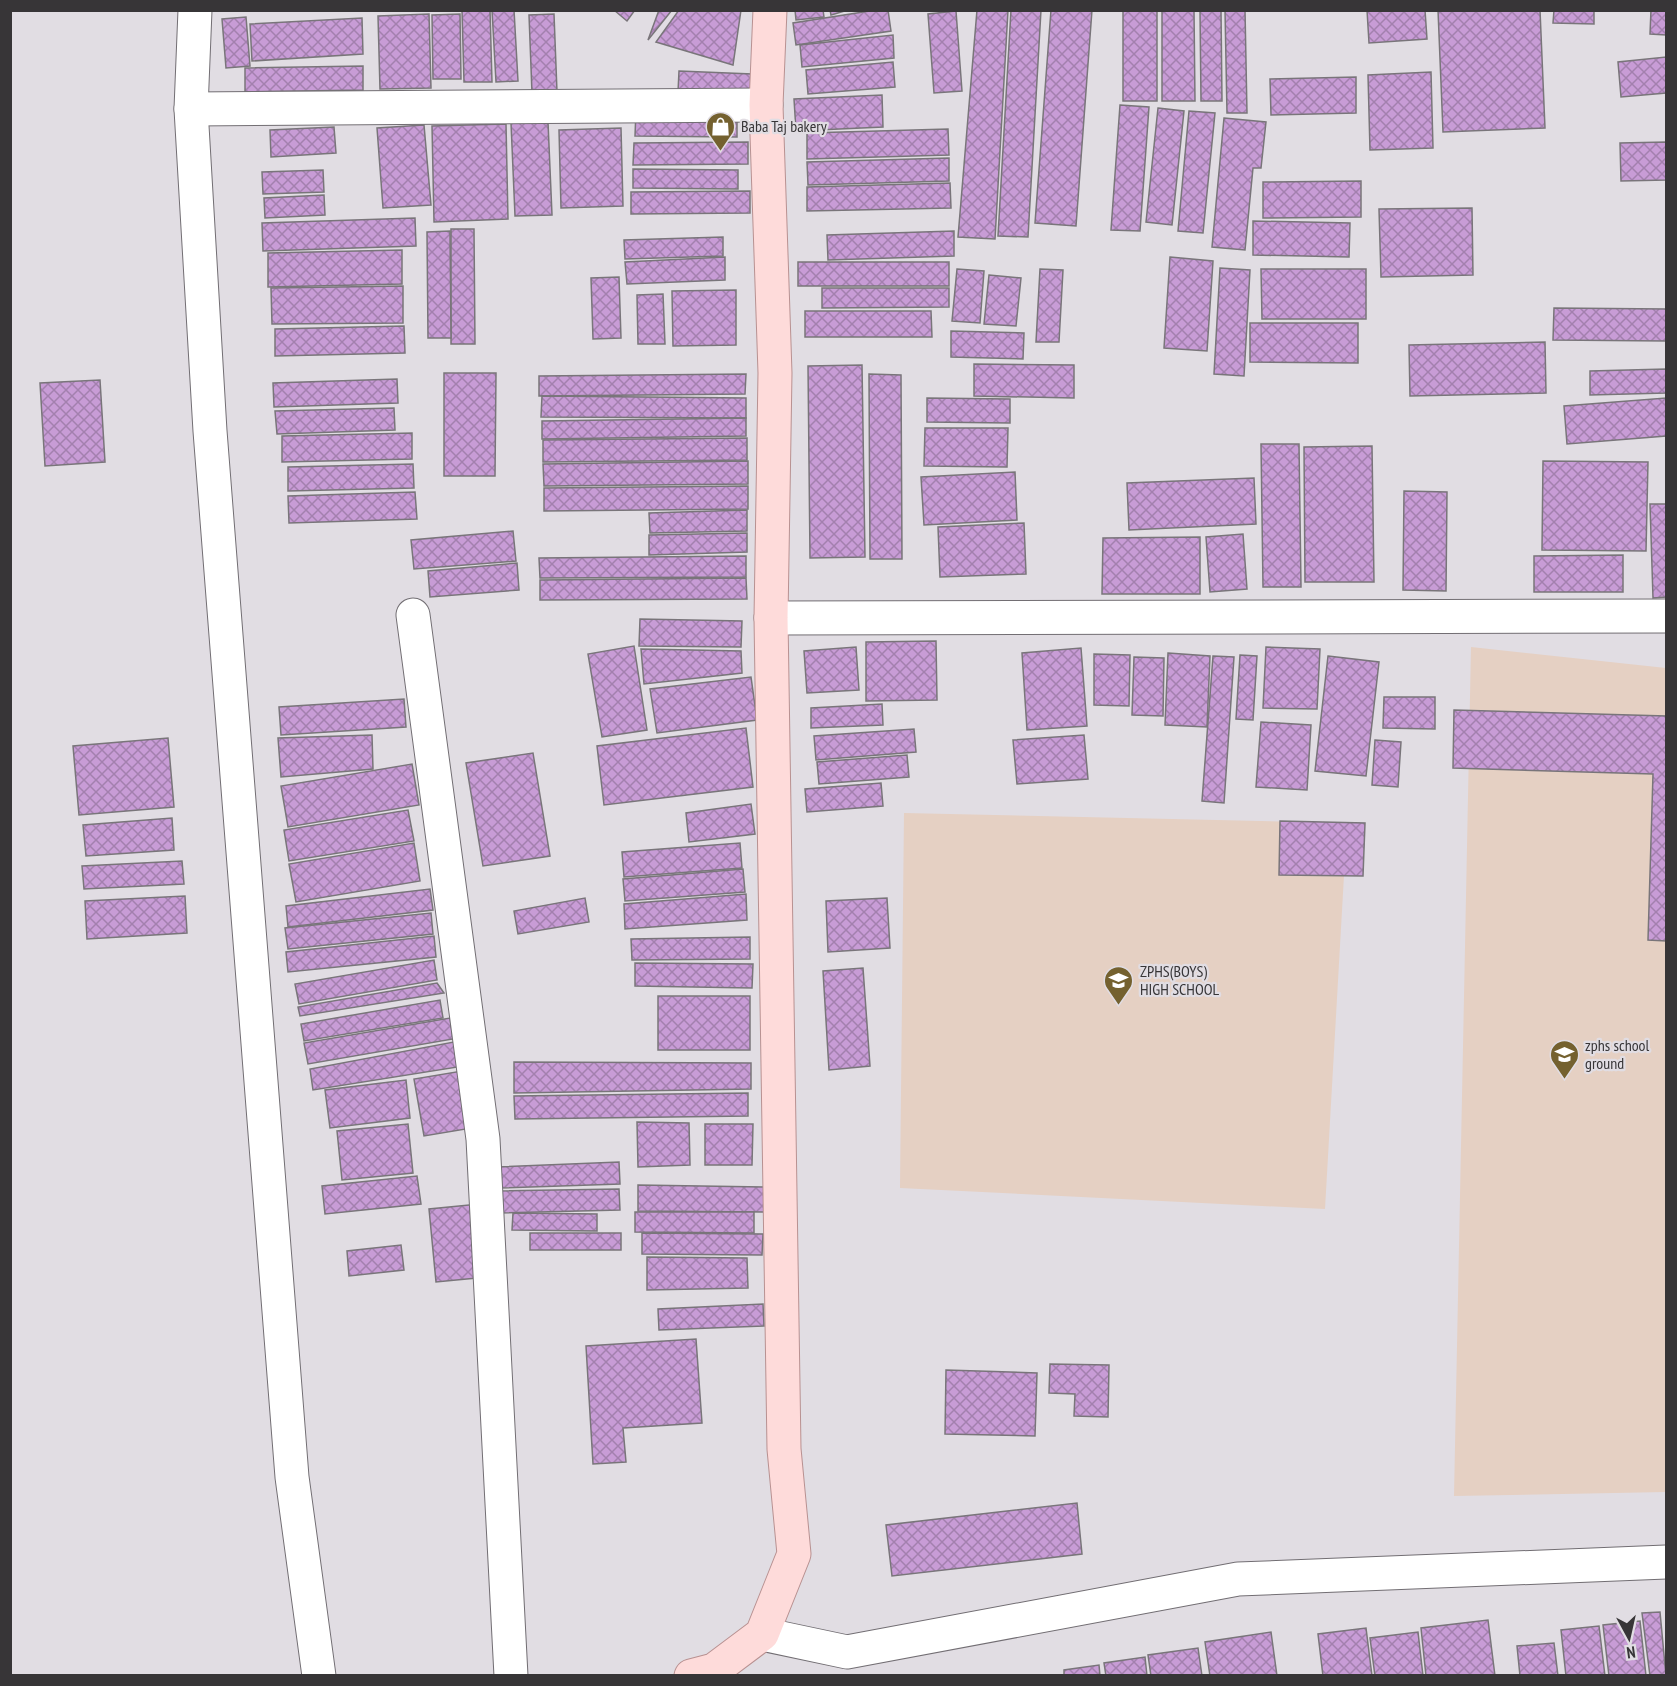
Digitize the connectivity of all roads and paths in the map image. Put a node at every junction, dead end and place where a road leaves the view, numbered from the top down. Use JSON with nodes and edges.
{"nodes":[{"id":1,"x":195,"y":10,"type":"edge"},
{"id":2,"x":770,"y":10,"type":"edge"},
{"id":3,"x":766,"y":105,"type":"junction"},
{"id":4,"x":191,"y":109,"type":"junction"},
{"id":5,"x":413,"y":615,"type":"dead end"},
{"id":6,"x":1666,"y":616,"type":"edge"},
{"id":7,"x":771,"y":618,"type":"junction"},
{"id":8,"x":1666,"y":1562,"type":"edge"},
{"id":9,"x":762,"y":1634,"type":"junction"},
{"id":10,"x":848,"y":1664,"type":"edge"},
{"id":11,"x":319,"y":1676,"type":"edge"},
{"id":12,"x":511,"y":1676,"type":"edge"},
{"id":13,"x":691,"y":1676,"type":"edge"}],
"edges":[{"from":1,"to":4,"type":"street"},
{"from":2,"to":3,"type":"main road"},
{"from":3,"to":4,"type":"street"},
{"from":3,"to":7,"type":"main road"},
{"from":4,"to":11,"type":"street"},
{"from":5,"to":12,"type":"street"},
{"from":6,"to":7,"type":"street"},
{"from":7,"to":9,"type":"main road"},
{"from":8,"to":10,"type":"street"},
{"from":9,"to":10,"type":"street"},
{"from":9,"to":13,"type":"main road"}]}
